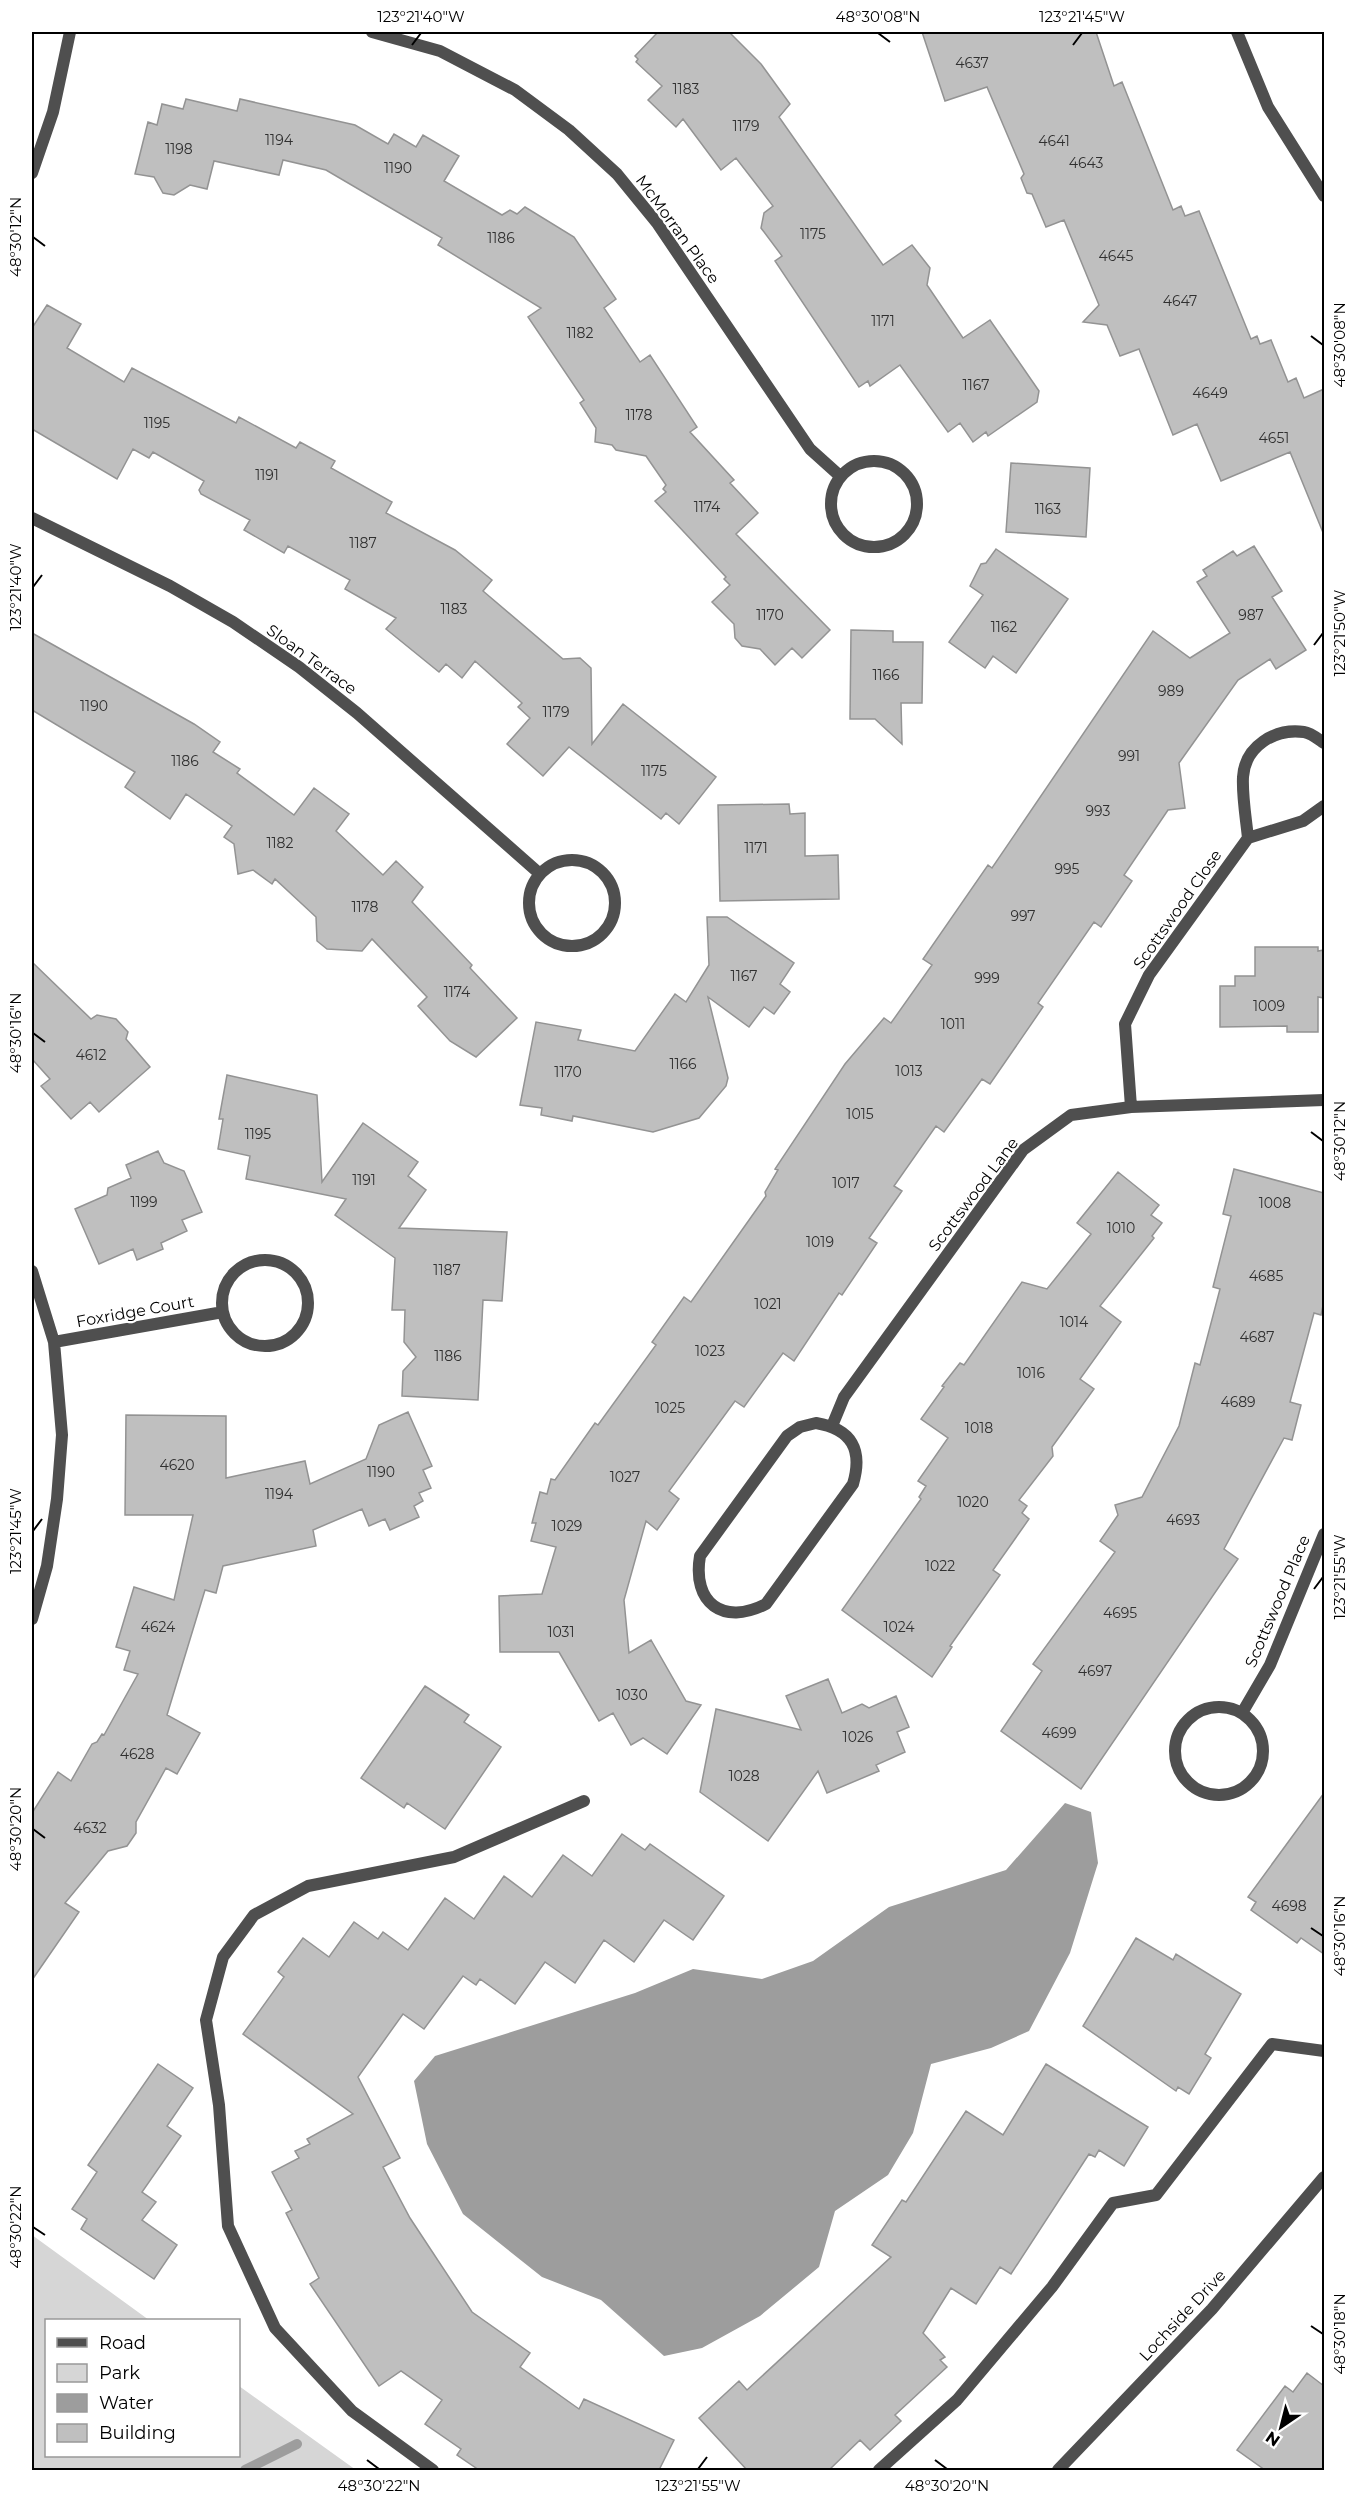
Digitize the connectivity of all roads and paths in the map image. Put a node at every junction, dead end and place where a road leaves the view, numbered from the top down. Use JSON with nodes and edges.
{"nodes":[{"id":1,"x":70,"y":32,"type":"edge"},
{"id":2,"x":372,"y":32,"type":"edge"},
{"id":3,"x":1237,"y":32,"type":"edge"},
{"id":4,"x":32,"y":173,"type":"edge"},
{"id":5,"x":1324,"y":196,"type":"edge"},
{"id":6,"x":840,"y":476,"type":"junction"},
{"id":7,"x":32,"y":518,"type":"edge"},
{"id":8,"x":1324,"y":743,"type":"edge"},
{"id":9,"x":1324,"y":806,"type":"edge"},
{"id":10,"x":1248,"y":838,"type":"junction"},
{"id":11,"x":540,"y":874,"type":"junction"},
{"id":12,"x":1324,"y":1100,"type":"edge"},
{"id":13,"x":1131,"y":1107,"type":"junction"},
{"id":14,"x":32,"y":1271,"type":"edge"},
{"id":15,"x":223,"y":1312,"type":"junction"},
{"id":16,"x":54,"y":1342,"type":"junction"},
{"id":17,"x":831,"y":1426,"type":"junction"},
{"id":18,"x":1324,"y":1534,"type":"edge"},
{"id":19,"x":32,"y":1619,"type":"edge"},
{"id":20,"x":1242,"y":1713,"type":"junction"},
{"id":21,"x":584,"y":1801,"type":"dead end"},
{"id":22,"x":1324,"y":2051,"type":"edge"},
{"id":23,"x":1324,"y":2177,"type":"edge"},
{"id":24,"x":433,"y":2470,"type":"edge"},
{"id":25,"x":879,"y":2470,"type":"edge"},
{"id":26,"x":1058,"y":2470,"type":"edge"}],
"edges":[{"from":1,"to":4,"type":"street"},
{"from":2,"to":6,"type":"street","name":"McMorran Place"},
{"from":3,"to":5,"type":"street"},
{"from":6,"to":6,"type":"street"},
{"from":7,"to":11,"type":"street","name":"Sloan Terrace"},
{"from":8,"to":10,"type":"street"},
{"from":9,"to":10,"type":"street"},
{"from":10,"to":13,"type":"street","name":"Scottswood Close"},
{"from":11,"to":11,"type":"street"},
{"from":12,"to":13,"type":"street","name":"Scottswood Lane"},
{"from":13,"to":17,"type":"street","name":"Scottswood Lane"},
{"from":14,"to":16,"type":"street"},
{"from":15,"to":15,"type":"street"},
{"from":15,"to":16,"type":"street","name":"Foxridge Court"},
{"from":16,"to":19,"type":"street"},
{"from":17,"to":17,"type":"street"},
{"from":18,"to":20,"type":"street","name":"Scottswood Place"},
{"from":20,"to":20,"type":"street"},
{"from":21,"to":24,"type":"street"},
{"from":22,"to":25,"type":"street"},
{"from":23,"to":26,"type":"street","name":"Lochside Drive"}]}
